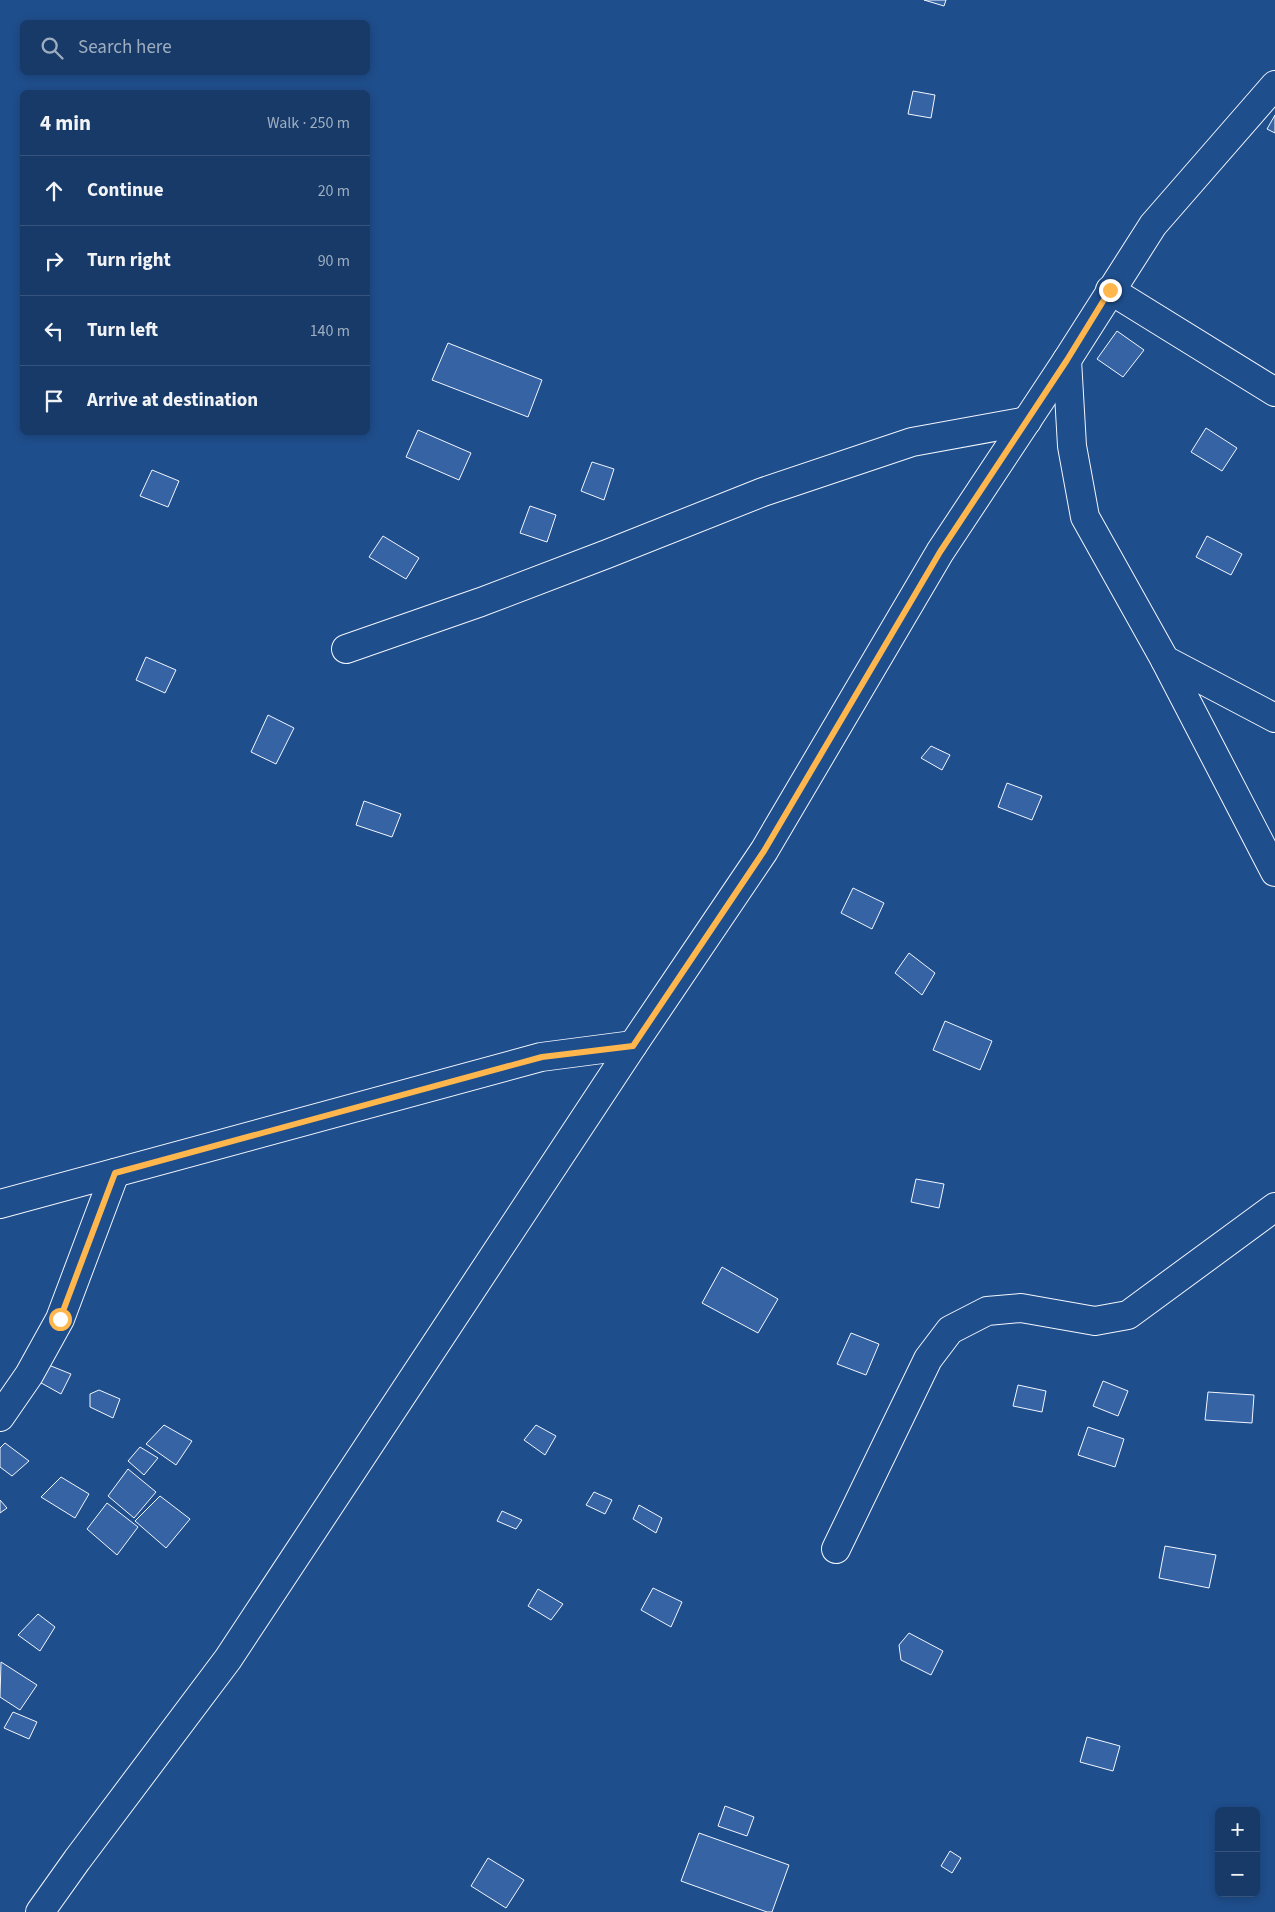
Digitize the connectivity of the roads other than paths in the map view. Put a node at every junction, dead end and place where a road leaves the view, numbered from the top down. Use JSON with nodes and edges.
{"nodes":[{"id":1,"x":1275,"y":85,"type":"edge"},
{"id":2,"x":1110,"y":290,"type":"junction"},
{"id":3,"x":1067,"y":360,"type":"junction"},
{"id":4,"x":1275,"y":392,"type":"edge"},
{"id":5,"x":1026,"y":421,"type":"junction"},
{"id":6,"x":346,"y":649,"type":"dead end"},
{"id":7,"x":1165,"y":660,"type":"junction"},
{"id":8,"x":1275,"y":718,"type":"edge"},
{"id":9,"x":1275,"y":872,"type":"edge"},
{"id":10,"x":633,"y":1046,"type":"junction"},
{"id":11,"x":115,"y":1173,"type":"junction"},
{"id":12,"x":0,"y":1204,"type":"edge"},
{"id":13,"x":1275,"y":1207,"type":"edge"},
{"id":14,"x":0,"y":1418,"type":"edge"},
{"id":15,"x":836,"y":1549,"type":"dead end"},
{"id":16,"x":40,"y":1912,"type":"edge"}],
"edges":[{"from":1,"to":2,"type":"street"},
{"from":2,"to":3,"type":"street"},
{"from":2,"to":4,"type":"street"},
{"from":3,"to":5,"type":"street"},
{"from":3,"to":7,"type":"street"},
{"from":5,"to":6,"type":"street"},
{"from":5,"to":10,"type":"street"},
{"from":7,"to":8,"type":"street"},
{"from":7,"to":9,"type":"street"},
{"from":10,"to":11,"type":"street"},
{"from":10,"to":16,"type":"street"},
{"from":11,"to":12,"type":"street"},
{"from":11,"to":14,"type":"street"},
{"from":13,"to":15,"type":"street"}]}
